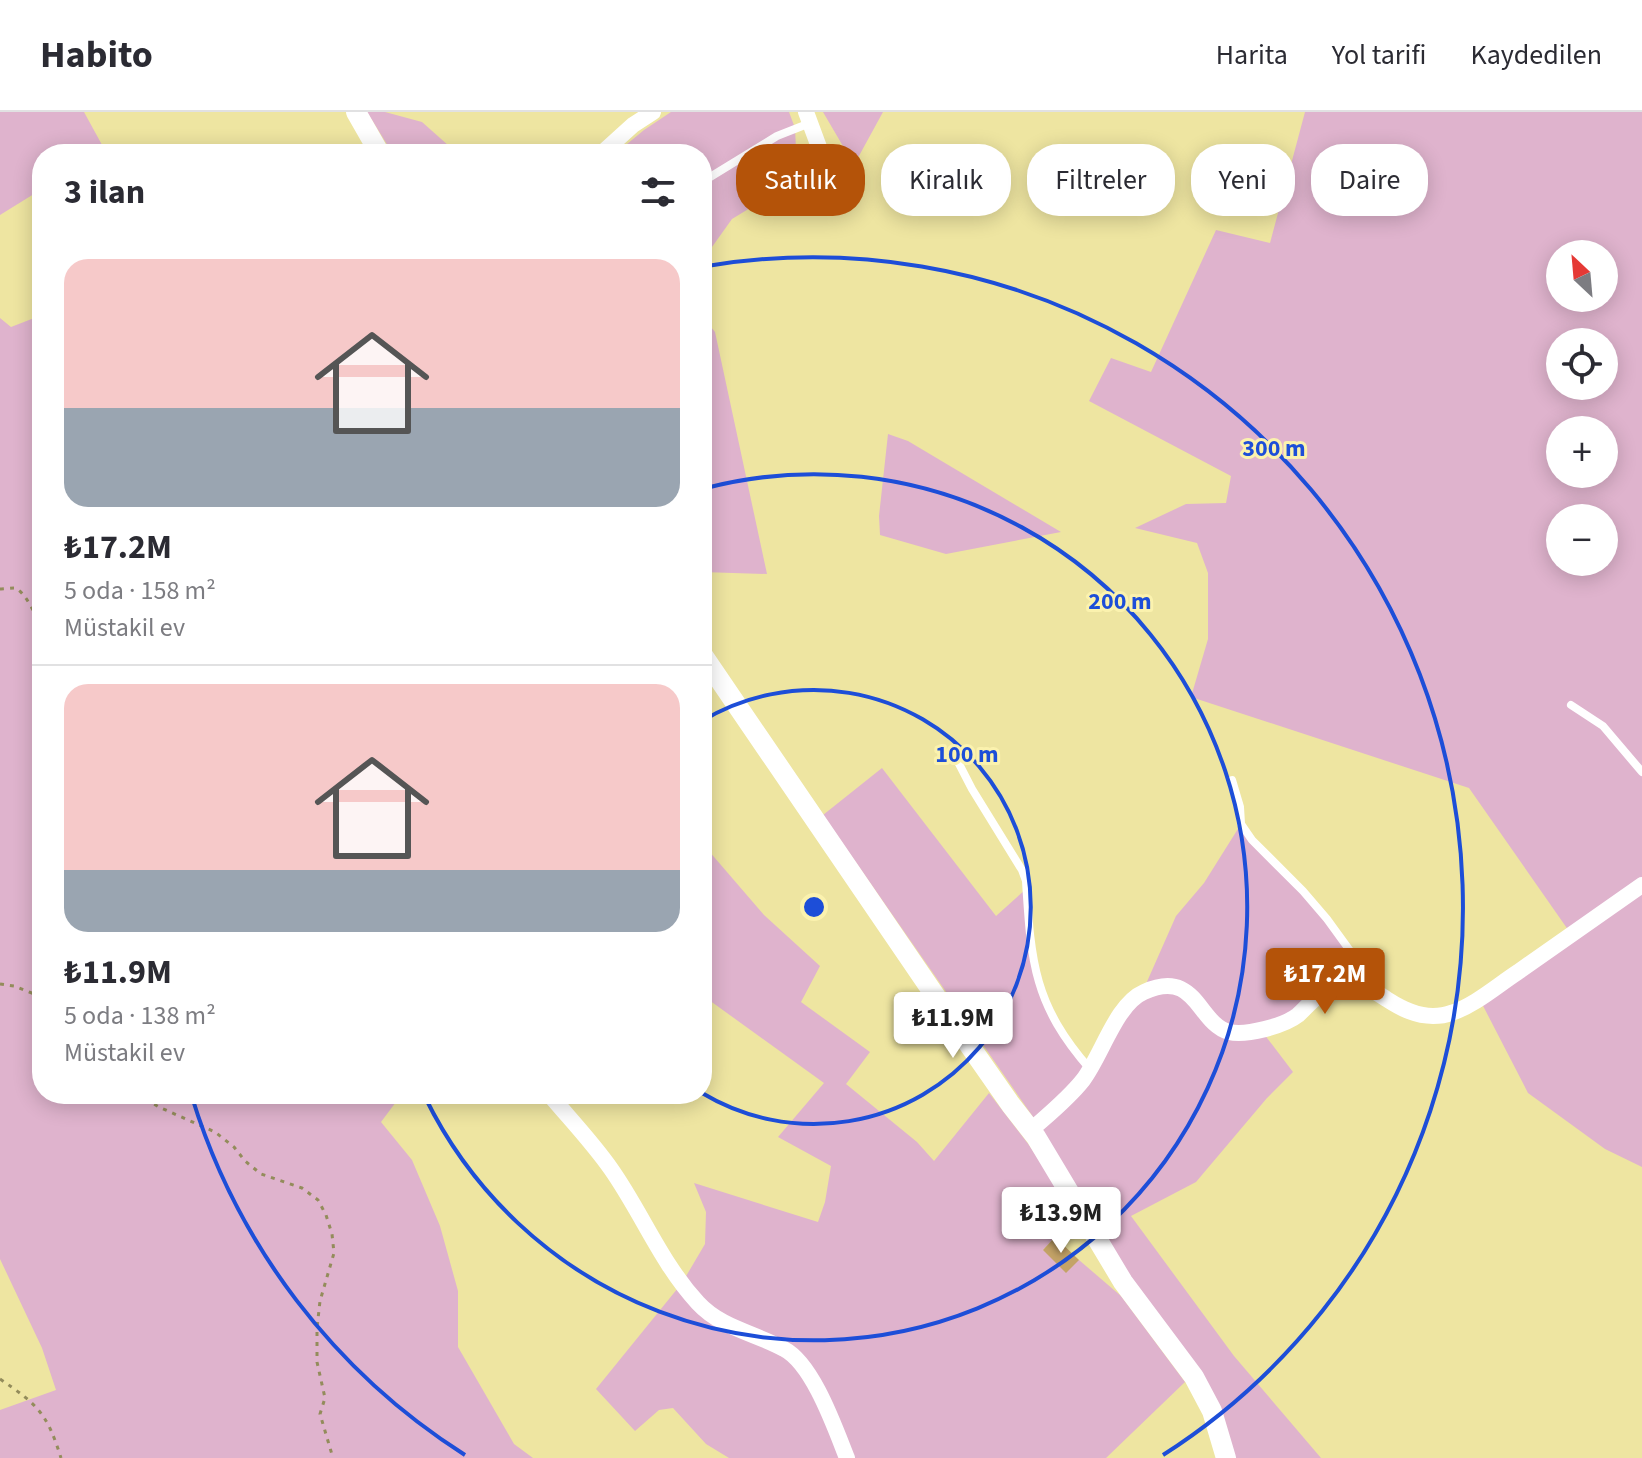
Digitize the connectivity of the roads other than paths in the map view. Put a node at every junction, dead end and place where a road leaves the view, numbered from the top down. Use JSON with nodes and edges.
{"nodes":[{"id":1,"x":356,"y":112,"type":"edge"},
{"id":2,"x":653,"y":112,"type":"edge"},
{"id":3,"x":808,"y":117,"type":"edge"},
{"id":4,"x":374,"y":144,"type":"edge"},
{"id":5,"x":612,"y":144,"type":"edge"},
{"id":6,"x":818,"y":144,"type":"edge"},
{"id":7,"x":712,"y":176,"type":"edge"},
{"id":8,"x":712,"y":669,"type":"edge"},
{"id":9,"x":1571,"y":705,"type":"dead end"},
{"id":10,"x":956,"y":758,"type":"dead end"},
{"id":11,"x":1642,"y":772,"type":"edge"},
{"id":12,"x":1232,"y":780,"type":"dead end"},
{"id":13,"x":1642,"y":885,"type":"edge"},
{"id":14,"x":1384,"y":997,"type":"junction"},
{"id":15,"x":1090,"y":1069,"type":"junction"},
{"id":16,"x":557,"y":1104,"type":"edge"},
{"id":17,"x":1031,"y":1130,"type":"junction"},
{"id":18,"x":847,"y":1458,"type":"edge"},
{"id":19,"x":1226,"y":1458,"type":"edge"}],
"edges":[{"from":1,"to":4,"type":"street"},
{"from":2,"to":5,"type":"street"},
{"from":3,"to":6,"type":"street"},
{"from":3,"to":7,"type":"lane"},
{"from":8,"to":17,"type":"street"},
{"from":9,"to":11,"type":"lane"},
{"from":10,"to":15,"type":"lane"},
{"from":12,"to":14,"type":"lane"},
{"from":13,"to":14,"type":"street"},
{"from":14,"to":15,"type":"street"},
{"from":15,"to":17,"type":"street"},
{"from":16,"to":18,"type":"street"},
{"from":17,"to":19,"type":"street"}]}
